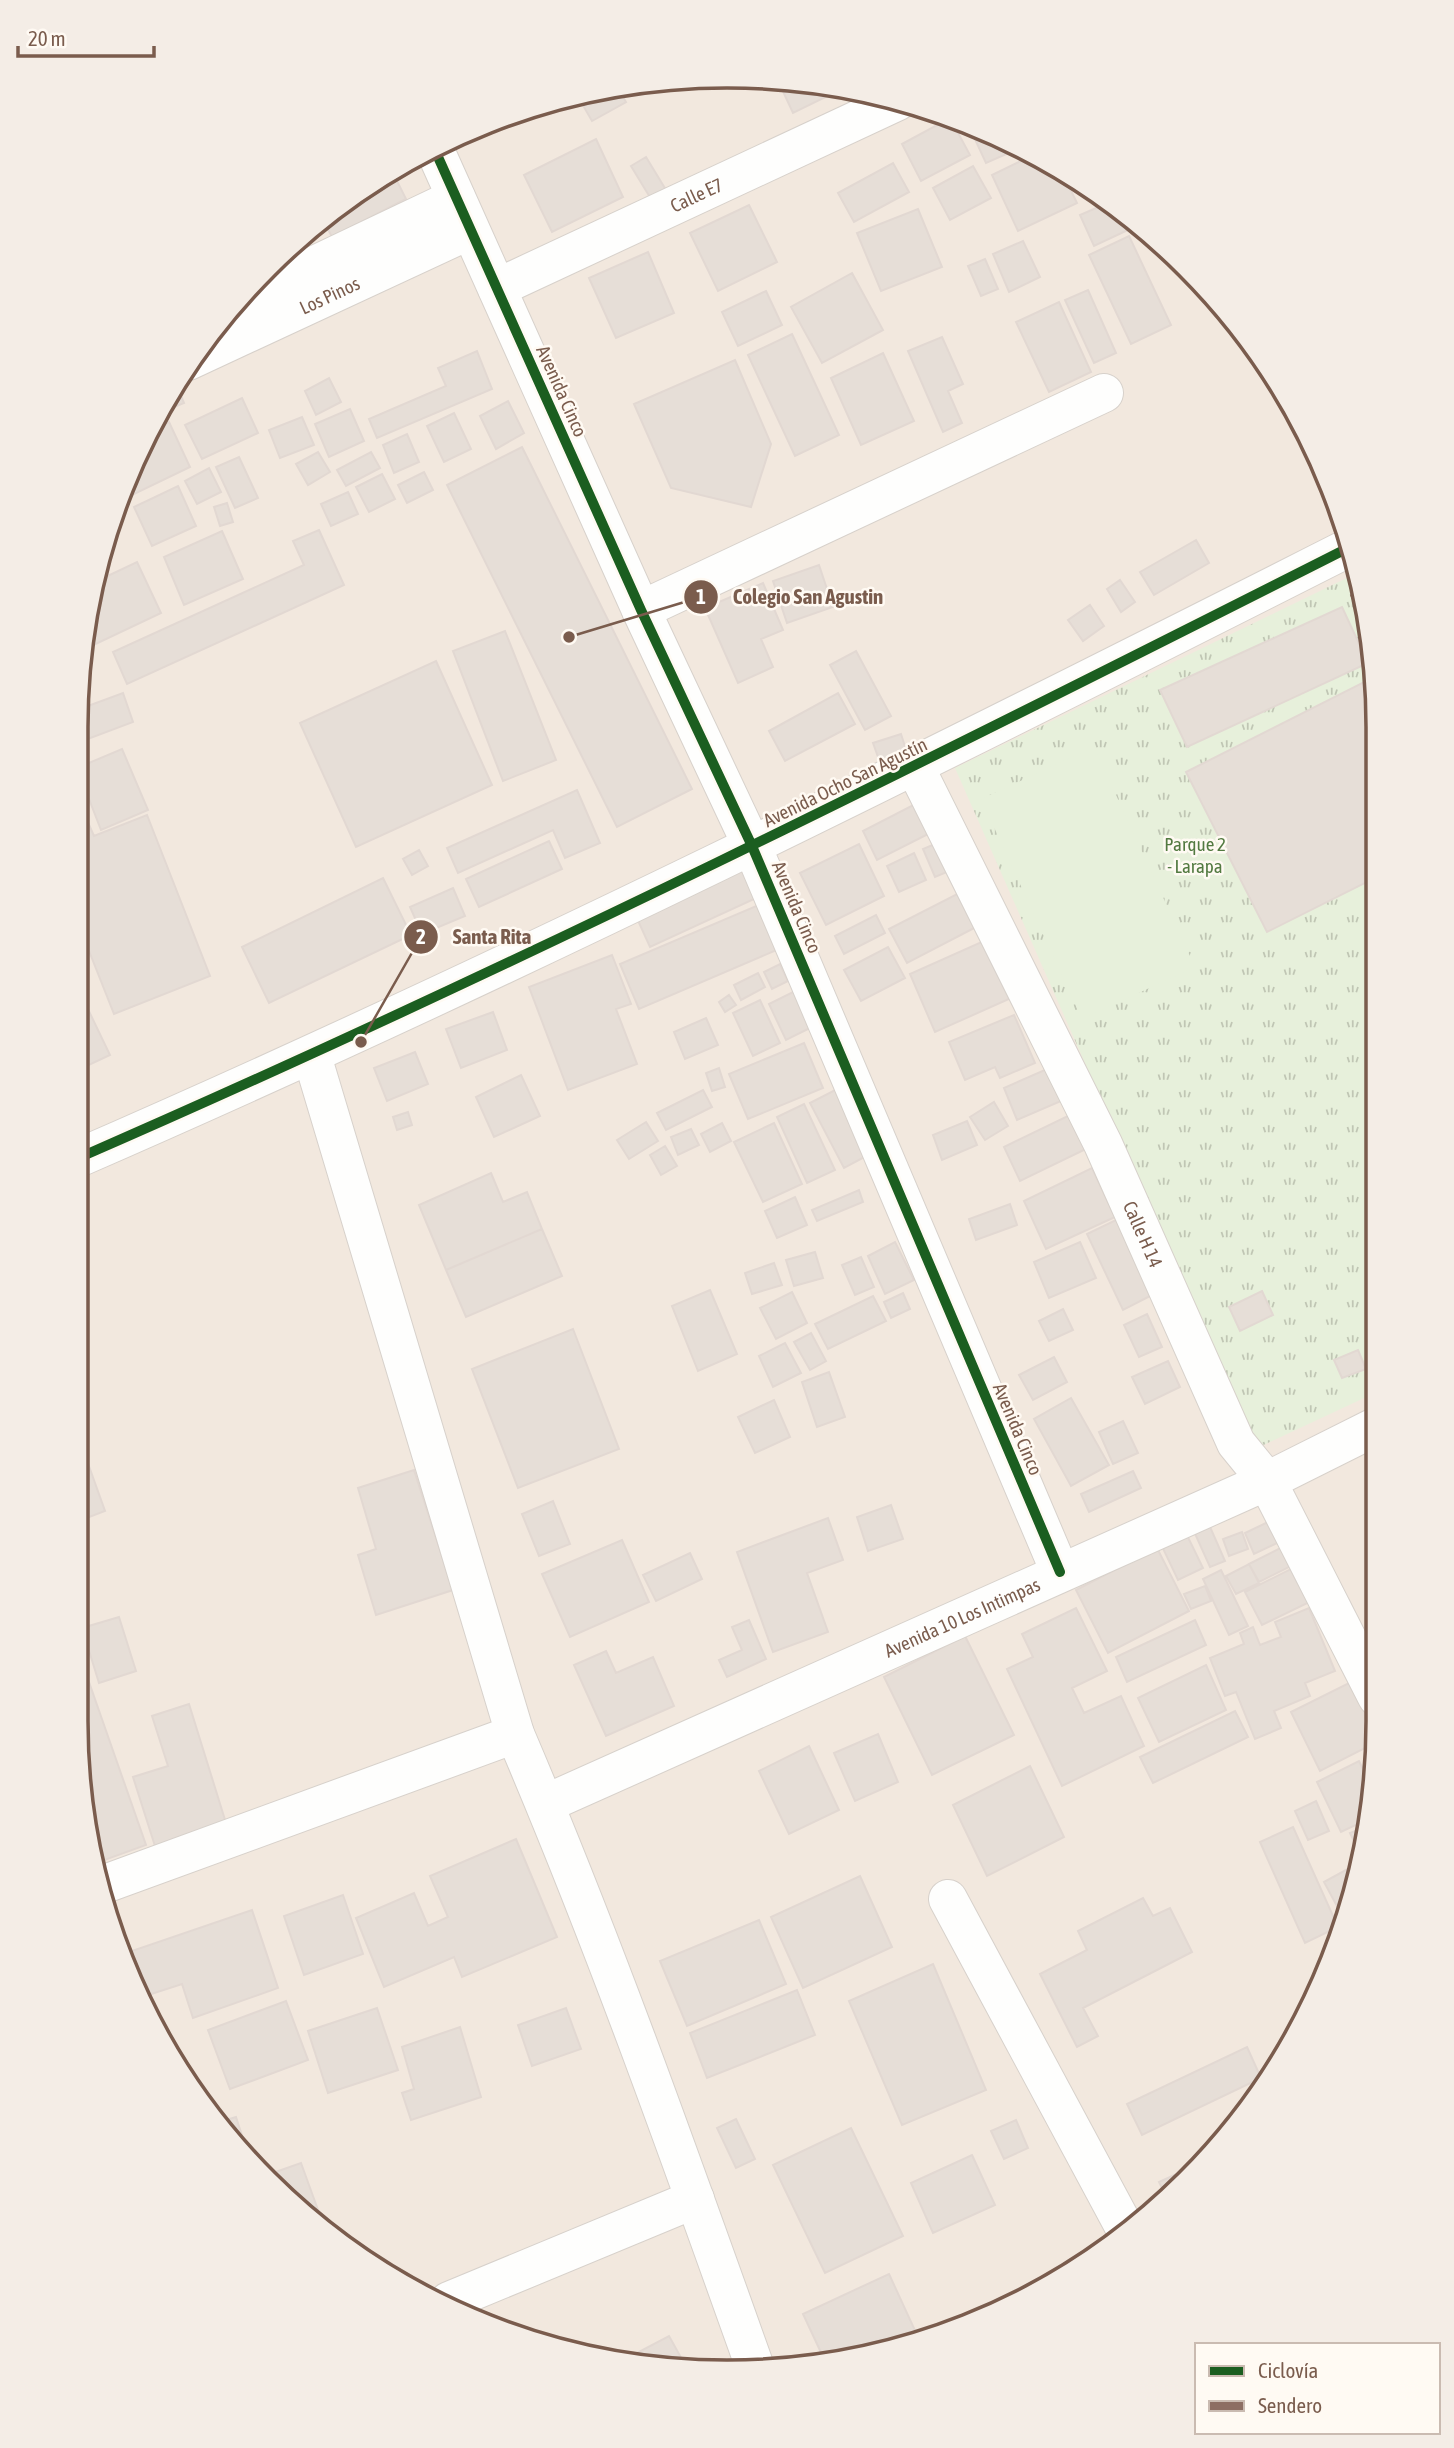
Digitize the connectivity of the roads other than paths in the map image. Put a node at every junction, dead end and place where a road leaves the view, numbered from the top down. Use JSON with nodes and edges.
{"nodes":[{"id":1,"x":885,"y":107,"type":"edge"},
{"id":2,"x":437,"y":157,"type":"edge"},
{"id":3,"x":463,"y":214,"type":"junction"},
{"id":4,"x":497,"y":288,"type":"junction"},
{"id":5,"x":256,"y":295,"type":"edge"},
{"id":6,"x":213,"y":348,"type":"edge"},
{"id":7,"x":1104,"y":393,"type":"dead end"},
{"id":8,"x":1342,"y":551,"type":"edge"},
{"id":9,"x":641,"y":610,"type":"junction"},
{"id":10,"x":915,"y":767,"type":"junction"},
{"id":11,"x":752,"y":846,"type":"junction"},
{"id":12,"x":312,"y":1056,"type":"junction"},
{"id":13,"x":88,"y":1154,"type":"edge"},
{"id":14,"x":1366,"y":1432,"type":"edge"},
{"id":15,"x":1268,"y":1481,"type":"junction"},
{"id":16,"x":1060,"y":1572,"type":"junction"},
{"id":17,"x":1366,"y":1676,"type":"edge"},
{"id":18,"x":515,"y":1734,"type":"junction"},
{"id":19,"x":545,"y":1804,"type":"junction"},
{"id":20,"x":108,"y":1883,"type":"edge"},
{"id":21,"x":948,"y":1899,"type":"dead end"},
{"id":22,"x":695,"y":2199,"type":"junction"},
{"id":23,"x":1122,"y":2223,"type":"edge"},
{"id":24,"x":453,"y":2299,"type":"edge"},
{"id":25,"x":752,"y":2359,"type":"edge"}],
"edges":[{"from":1,"to":4,"type":"street","name":"Calle E7"},
{"from":2,"to":3,"type":"street","name":"Avenida Cinco"},
{"from":3,"to":4,"type":"street","name":"Avenida Cinco"},
{"from":3,"to":5,"type":"street","name":"Los Pinos"},
{"from":3,"to":6,"type":"street","name":"Los Pinos"},
{"from":4,"to":9,"type":"street","name":"Avenida Cinco"},
{"from":7,"to":9,"type":"street"},
{"from":8,"to":10,"type":"street","name":"Avenida Ocho San Agustín"},
{"from":9,"to":11,"type":"street","name":"Avenida Cinco"},
{"from":10,"to":11,"type":"street","name":"Avenida Ocho San Agustín"},
{"from":10,"to":15,"type":"street","name":"Calle H 14"},
{"from":11,"to":12,"type":"street","name":"Avenida Ocho San Agustín"},
{"from":11,"to":16,"type":"street","name":"Avenida Cinco"},
{"from":12,"to":13,"type":"street","name":"Avenida Ocho San Agustín"},
{"from":12,"to":18,"type":"street"},
{"from":14,"to":15,"type":"street","name":"Avenida 10 Los Intimpas"},
{"from":15,"to":16,"type":"street","name":"Avenida 10 Los Intimpas"},
{"from":15,"to":17,"type":"street","name":"Calle H 14"},
{"from":16,"to":19,"type":"street","name":"Avenida 10 Los Intimpas"},
{"from":18,"to":19,"type":"street"},
{"from":18,"to":20,"type":"street"},
{"from":19,"to":22,"type":"street"},
{"from":21,"to":23,"type":"street"},
{"from":22,"to":24,"type":"street"},
{"from":22,"to":25,"type":"street"}]}
